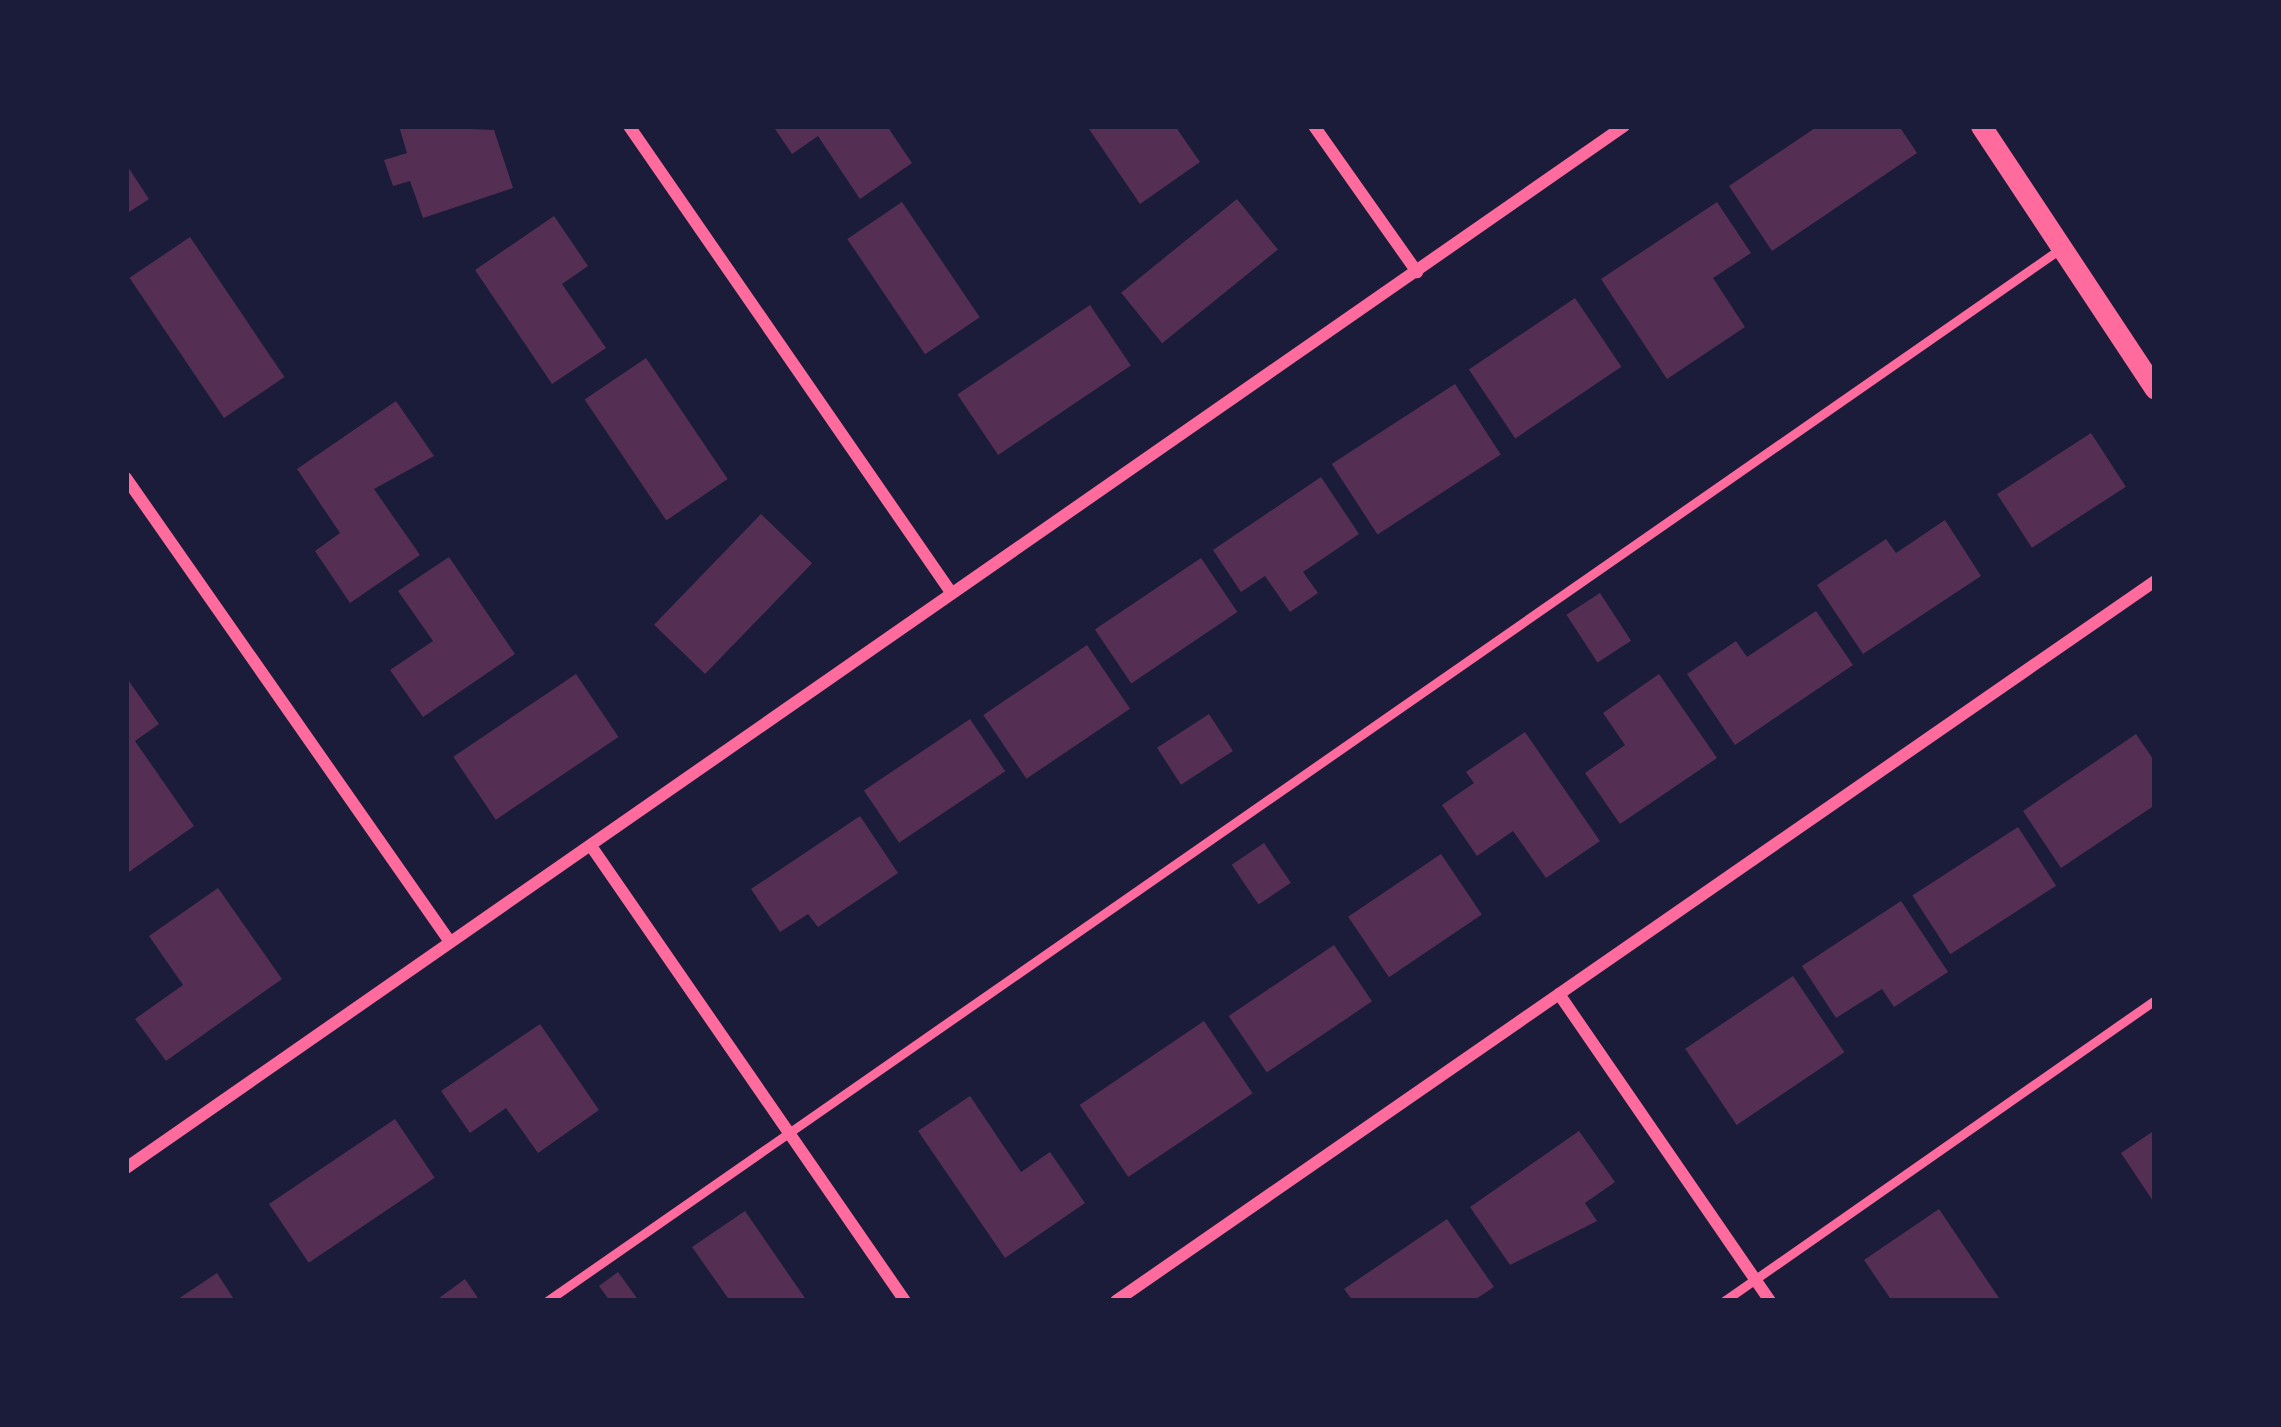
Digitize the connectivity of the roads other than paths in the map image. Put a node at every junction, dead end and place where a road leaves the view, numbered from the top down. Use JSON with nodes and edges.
{"nodes":[{"id":1,"x":629,"y":126,"type":"edge"},
{"id":2,"x":1314,"y":126,"type":"edge"},
{"id":3,"x":1624,"y":126,"type":"edge"},
{"id":4,"x":1981,"y":126,"type":"edge"},
{"id":5,"x":2062,"y":248,"type":"junction"},
{"id":6,"x":1417,"y":272,"type":"junction"},
{"id":7,"x":2155,"y":389,"type":"edge"},
{"id":8,"x":126,"y":478,"type":"edge"},
{"id":9,"x":2155,"y":581,"type":"edge"},
{"id":10,"x":950,"y":591,"type":"junction"},
{"id":11,"x":591,"y":846,"type":"junction"},
{"id":12,"x":448,"y":939,"type":"junction"},
{"id":13,"x":1559,"y":994,"type":"junction"},
{"id":14,"x":2155,"y":1000,"type":"edge"},
{"id":15,"x":789,"y":1132,"type":"junction"},
{"id":16,"x":126,"y":1168,"type":"edge"},
{"id":17,"x":1755,"y":1279,"type":"junction"},
{"id":18,"x":548,"y":1301,"type":"edge"},
{"id":19,"x":905,"y":1301,"type":"edge"},
{"id":20,"x":1116,"y":1301,"type":"edge"},
{"id":21,"x":1724,"y":1301,"type":"edge"},
{"id":22,"x":1770,"y":1301,"type":"edge"}],
"edges":[{"from":1,"to":10,"type":"street"},
{"from":2,"to":6,"type":"street"},
{"from":3,"to":6,"type":"street"},
{"from":4,"to":5,"type":"street"},
{"from":5,"to":7,"type":"street"},
{"from":5,"to":15,"type":"lane"},
{"from":6,"to":10,"type":"street"},
{"from":8,"to":12,"type":"street"},
{"from":9,"to":13,"type":"street"},
{"from":10,"to":11,"type":"street"},
{"from":11,"to":12,"type":"street"},
{"from":11,"to":15,"type":"street"},
{"from":12,"to":16,"type":"street"},
{"from":13,"to":17,"type":"street"},
{"from":13,"to":20,"type":"street"},
{"from":14,"to":17,"type":"lane"},
{"from":15,"to":18,"type":"lane"},
{"from":15,"to":19,"type":"street"},
{"from":17,"to":21,"type":"lane"},
{"from":17,"to":22,"type":"street"}]}
